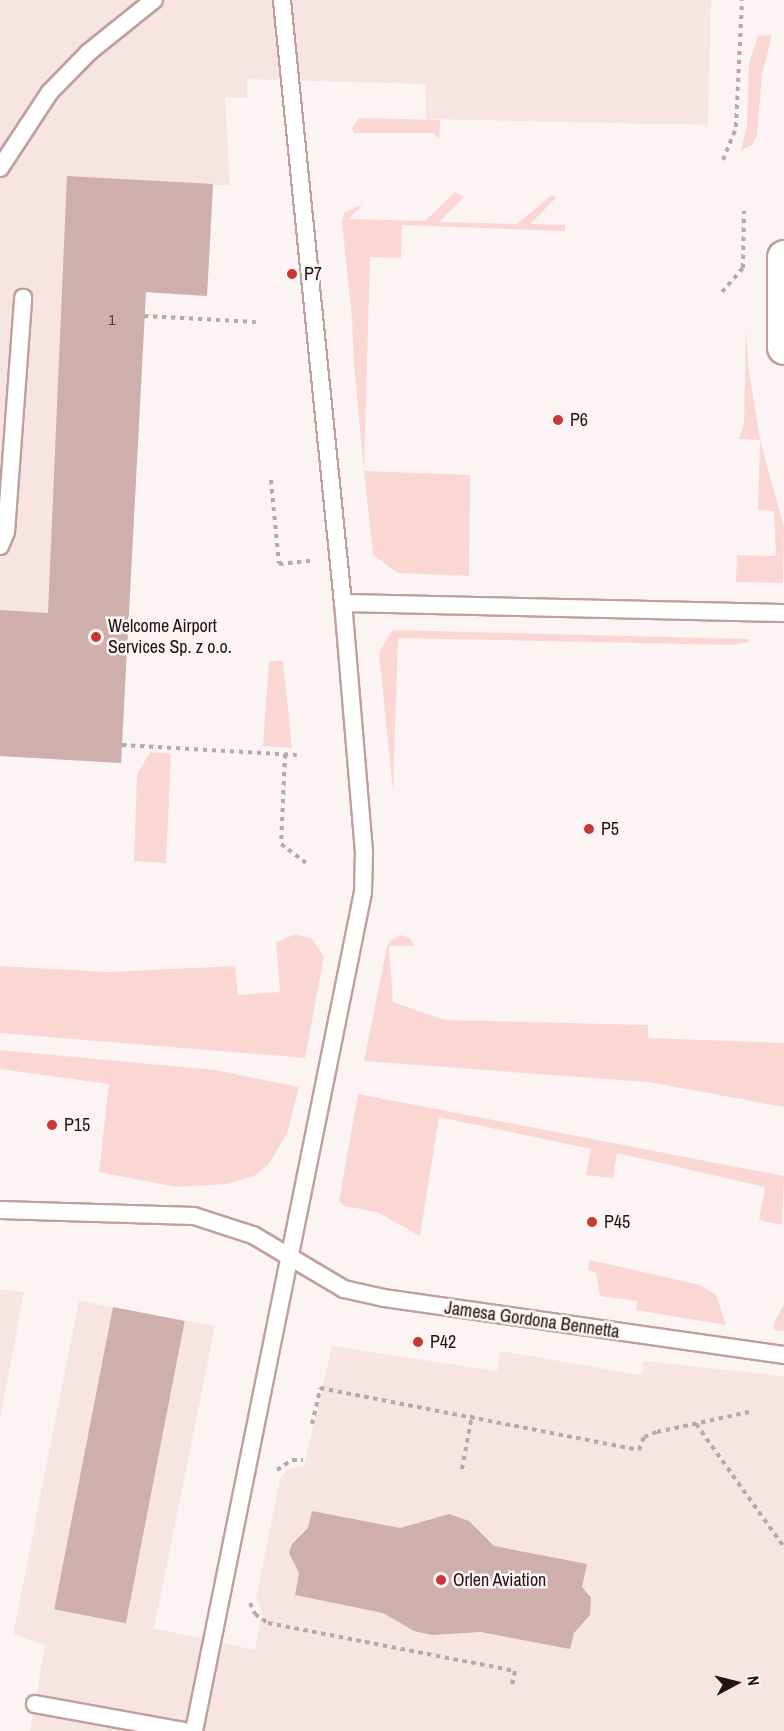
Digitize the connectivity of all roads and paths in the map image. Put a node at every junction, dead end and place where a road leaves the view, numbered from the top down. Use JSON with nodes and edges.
{"nodes":[{"id":1,"x":154,"y":0,"type":"edge"},
{"id":2,"x":282,"y":0,"type":"edge"},
{"id":3,"x":742,"y":0,"type":"edge"},
{"id":4,"x":723,"y":160,"type":"dead end"},
{"id":5,"x":0,"y":168,"type":"edge"},
{"id":6,"x":744,"y":212,"type":"dead end"},
{"id":7,"x":784,"y":257,"type":"edge"},
{"id":8,"x":722,"y":292,"type":"dead end"},
{"id":9,"x":22,"y":298,"type":"dead end"},
{"id":10,"x":144,"y":316,"type":"dead end"},
{"id":11,"x":256,"y":322,"type":"dead end"},
{"id":12,"x":784,"y":347,"type":"edge"},
{"id":13,"x":271,"y":480,"type":"dead end"},
{"id":14,"x":0,"y":546,"type":"edge"},
{"id":15,"x":310,"y":561,"type":"dead end"},
{"id":16,"x":343,"y":603,"type":"junction"},
{"id":17,"x":784,"y":614,"type":"edge"},
{"id":18,"x":122,"y":745,"type":"dead end"},
{"id":19,"x":285,"y":754,"type":"junction"},
{"id":20,"x":297,"y":755,"type":"dead end"},
{"id":21,"x":306,"y":863,"type":"dead end"},
{"id":22,"x":0,"y":1210,"type":"edge"},
{"id":23,"x":288,"y":1259,"type":"junction"},
{"id":24,"x":784,"y":1355,"type":"edge"},
{"id":25,"x":749,"y":1412,"type":"dead end"},
{"id":26,"x":472,"y":1415,"type":"junction"},
{"id":27,"x":312,"y":1424,"type":"dead end"},
{"id":28,"x":696,"y":1424,"type":"junction"},
{"id":29,"x":462,"y":1469,"type":"dead end"},
{"id":30,"x":784,"y":1547,"type":"edge"},
{"id":31,"x":251,"y":1606,"type":"dead end"},
{"id":32,"x":511,"y":1688,"type":"dead end"},
{"id":33,"x":35,"y":1704,"type":"dead end"},
{"id":34,"x":184,"y":1731,"type":"edge"},
{"id":35,"x":194,"y":1731,"type":"edge"}],
"edges":[{"from":1,"to":5,"type":"lane"},
{"from":2,"to":16,"type":"lane"},
{"from":3,"to":4,"type":"path"},
{"from":6,"to":8,"type":"path"},
{"from":7,"to":12,"type":"street"},
{"from":9,"to":14,"type":"lane"},
{"from":10,"to":11,"type":"path"},
{"from":13,"to":15,"type":"path"},
{"from":16,"to":17,"type":"lane"},
{"from":16,"to":23,"type":"lane"},
{"from":18,"to":19,"type":"path"},
{"from":19,"to":20,"type":"path"},
{"from":19,"to":21,"type":"path"},
{"from":22,"to":23,"type":"lane","name":"Jamesa Gordona Bennetta"},
{"from":23,"to":24,"type":"lane","name":"Jamesa Gordona Bennetta"},
{"from":23,"to":35,"type":"lane"},
{"from":25,"to":28,"type":"path"},
{"from":26,"to":27,"type":"path"},
{"from":26,"to":28,"type":"path"},
{"from":26,"to":29,"type":"path"},
{"from":28,"to":30,"type":"path"},
{"from":31,"to":32,"type":"path"},
{"from":33,"to":34,"type":"lane"}]}
